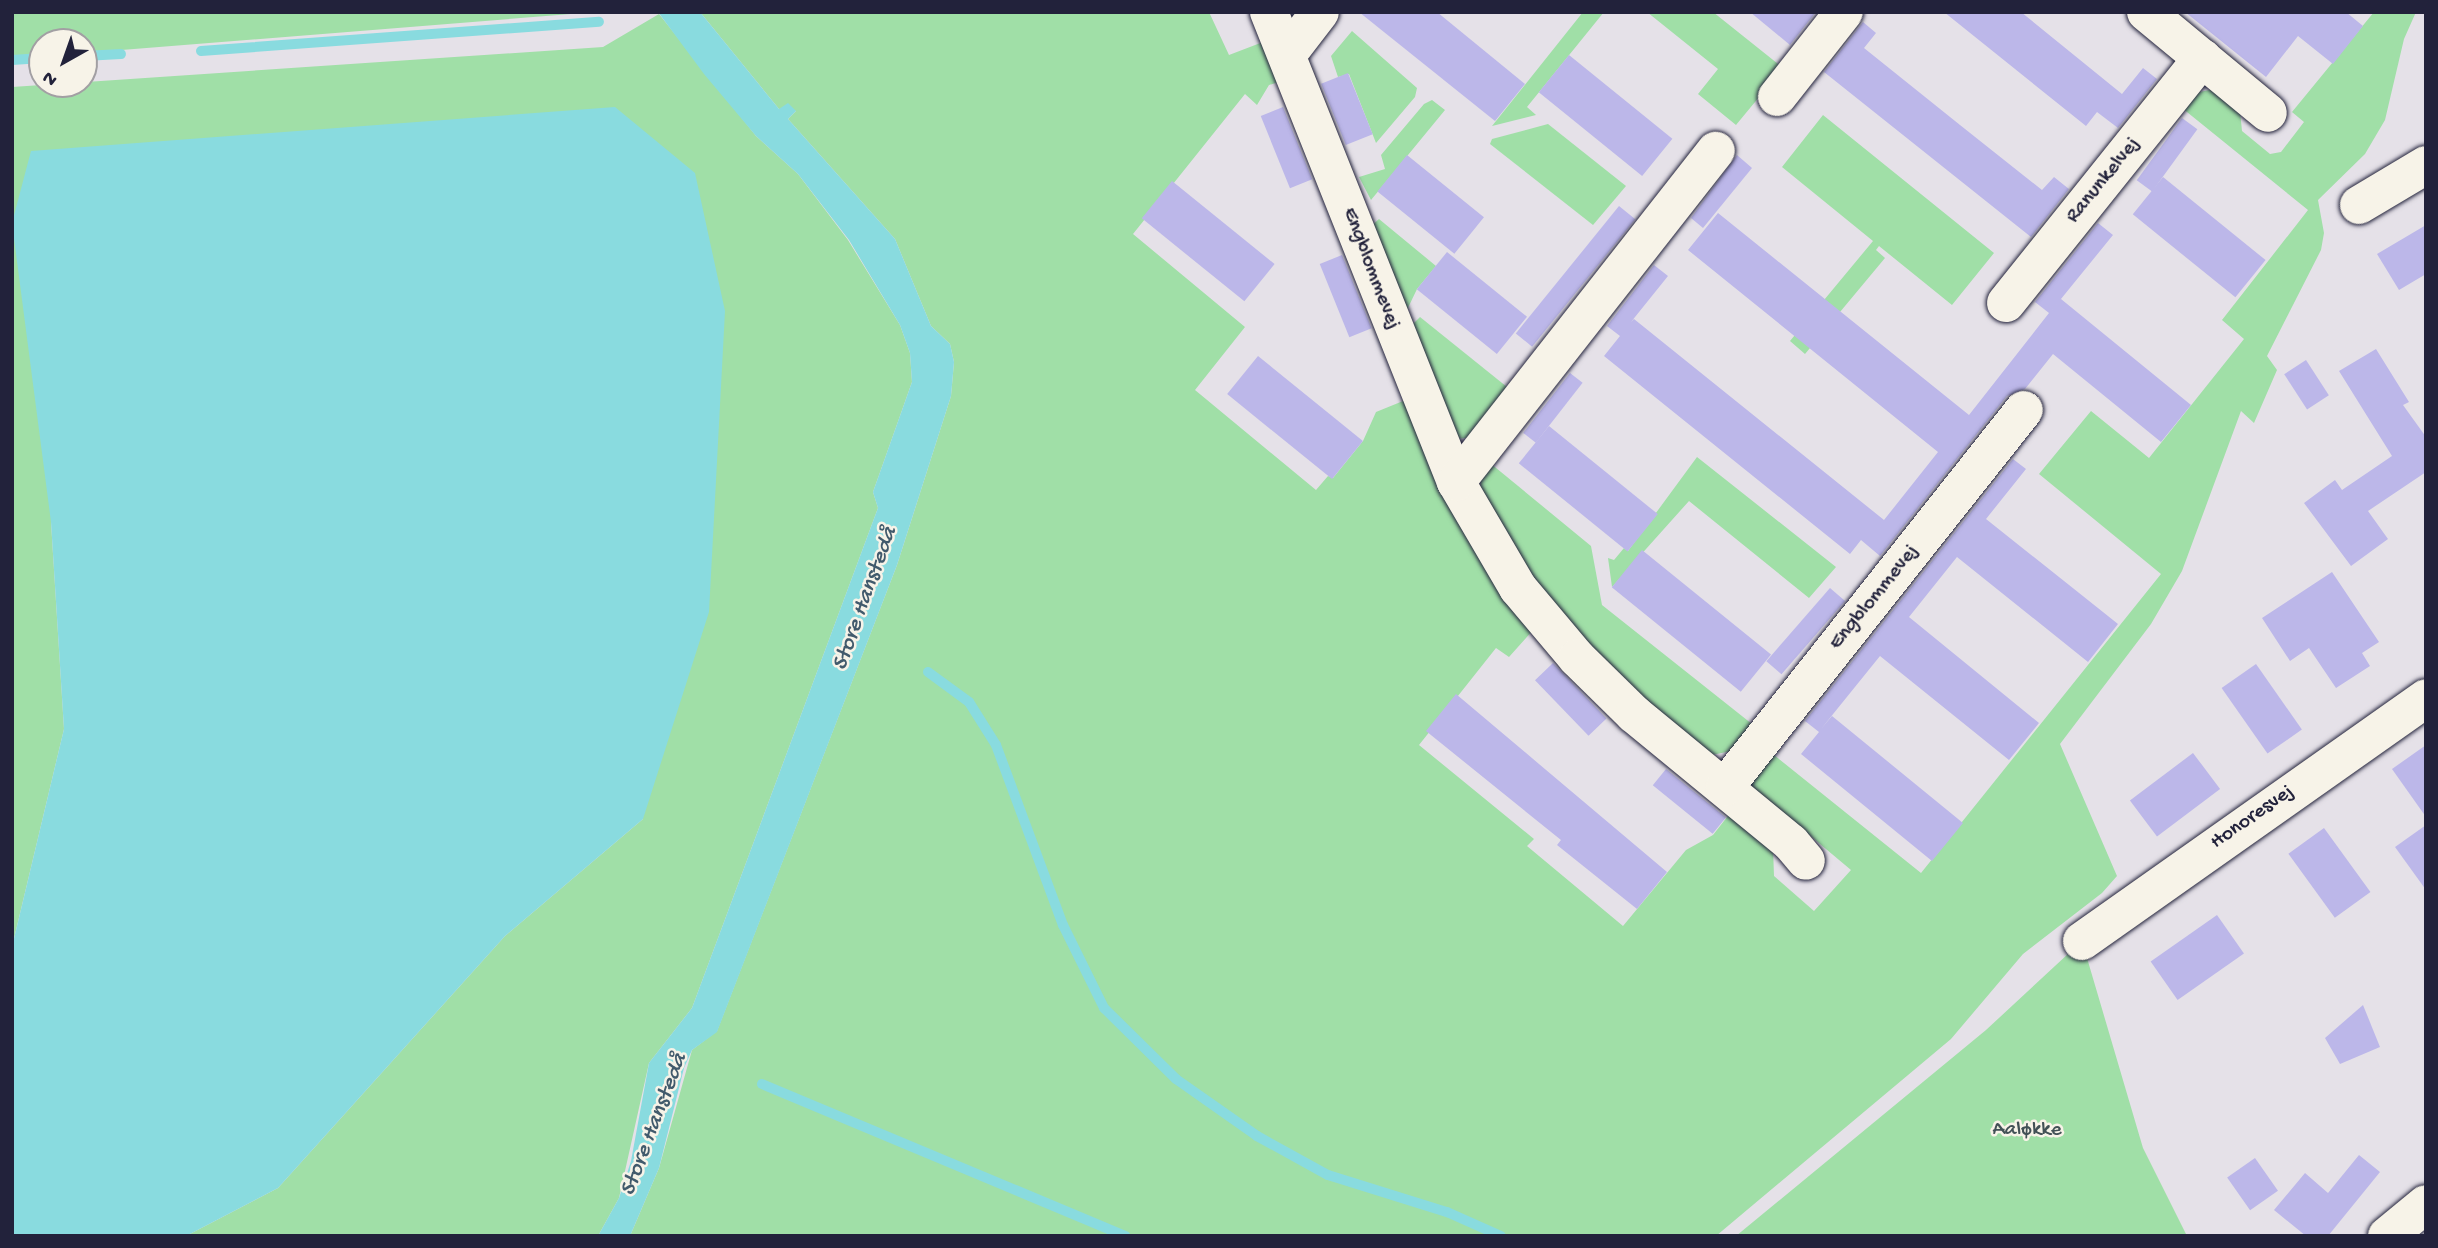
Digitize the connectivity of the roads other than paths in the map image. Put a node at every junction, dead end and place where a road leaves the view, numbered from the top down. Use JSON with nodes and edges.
{"nodes":[{"id":1,"x":1269,"y":12,"type":"edge"},
{"id":2,"x":1320,"y":12,"type":"edge"},
{"id":3,"x":1844,"y":12,"type":"edge"},
{"id":4,"x":2146,"y":12,"type":"edge"},
{"id":5,"x":1287,"y":55,"type":"junction"},
{"id":6,"x":2202,"y":58,"type":"junction"},
{"id":7,"x":1777,"y":97,"type":"dead end"},
{"id":8,"x":2269,"y":113,"type":"dead end"},
{"id":9,"x":1716,"y":151,"type":"dead end"},
{"id":10,"x":2426,"y":165,"type":"edge"},
{"id":11,"x":2359,"y":205,"type":"dead end"},
{"id":12,"x":2006,"y":303,"type":"dead end"},
{"id":13,"x":2024,"y":410,"type":"dead end"},
{"id":14,"x":1456,"y":482,"type":"junction"},
{"id":15,"x":2426,"y":698,"type":"edge"},
{"id":16,"x":1725,"y":787,"type":"junction"},
{"id":17,"x":1806,"y":861,"type":"dead end"},
{"id":18,"x":2082,"y":941,"type":"dead end"},
{"id":19,"x":2426,"y":1204,"type":"edge"},
{"id":20,"x":2387,"y":1236,"type":"edge"}],
"edges":[{"from":1,"to":5,"type":"street","name":"Engblommevej"},
{"from":2,"to":5,"type":"street"},
{"from":3,"to":7,"type":"street"},
{"from":4,"to":6,"type":"street"},
{"from":5,"to":14,"type":"street","name":"Engblommevej"},
{"from":6,"to":8,"type":"street"},
{"from":6,"to":12,"type":"street","name":"Ranunkelvej"},
{"from":9,"to":14,"type":"street"},
{"from":10,"to":11,"type":"street"},
{"from":13,"to":16,"type":"street","name":"Engblommevej"},
{"from":14,"to":16,"type":"street","name":"Engblommevej"},
{"from":15,"to":18,"type":"street","name":"Honoresvej"},
{"from":16,"to":17,"type":"street","name":"Engblommevej"},
{"from":19,"to":20,"type":"street"}]}
